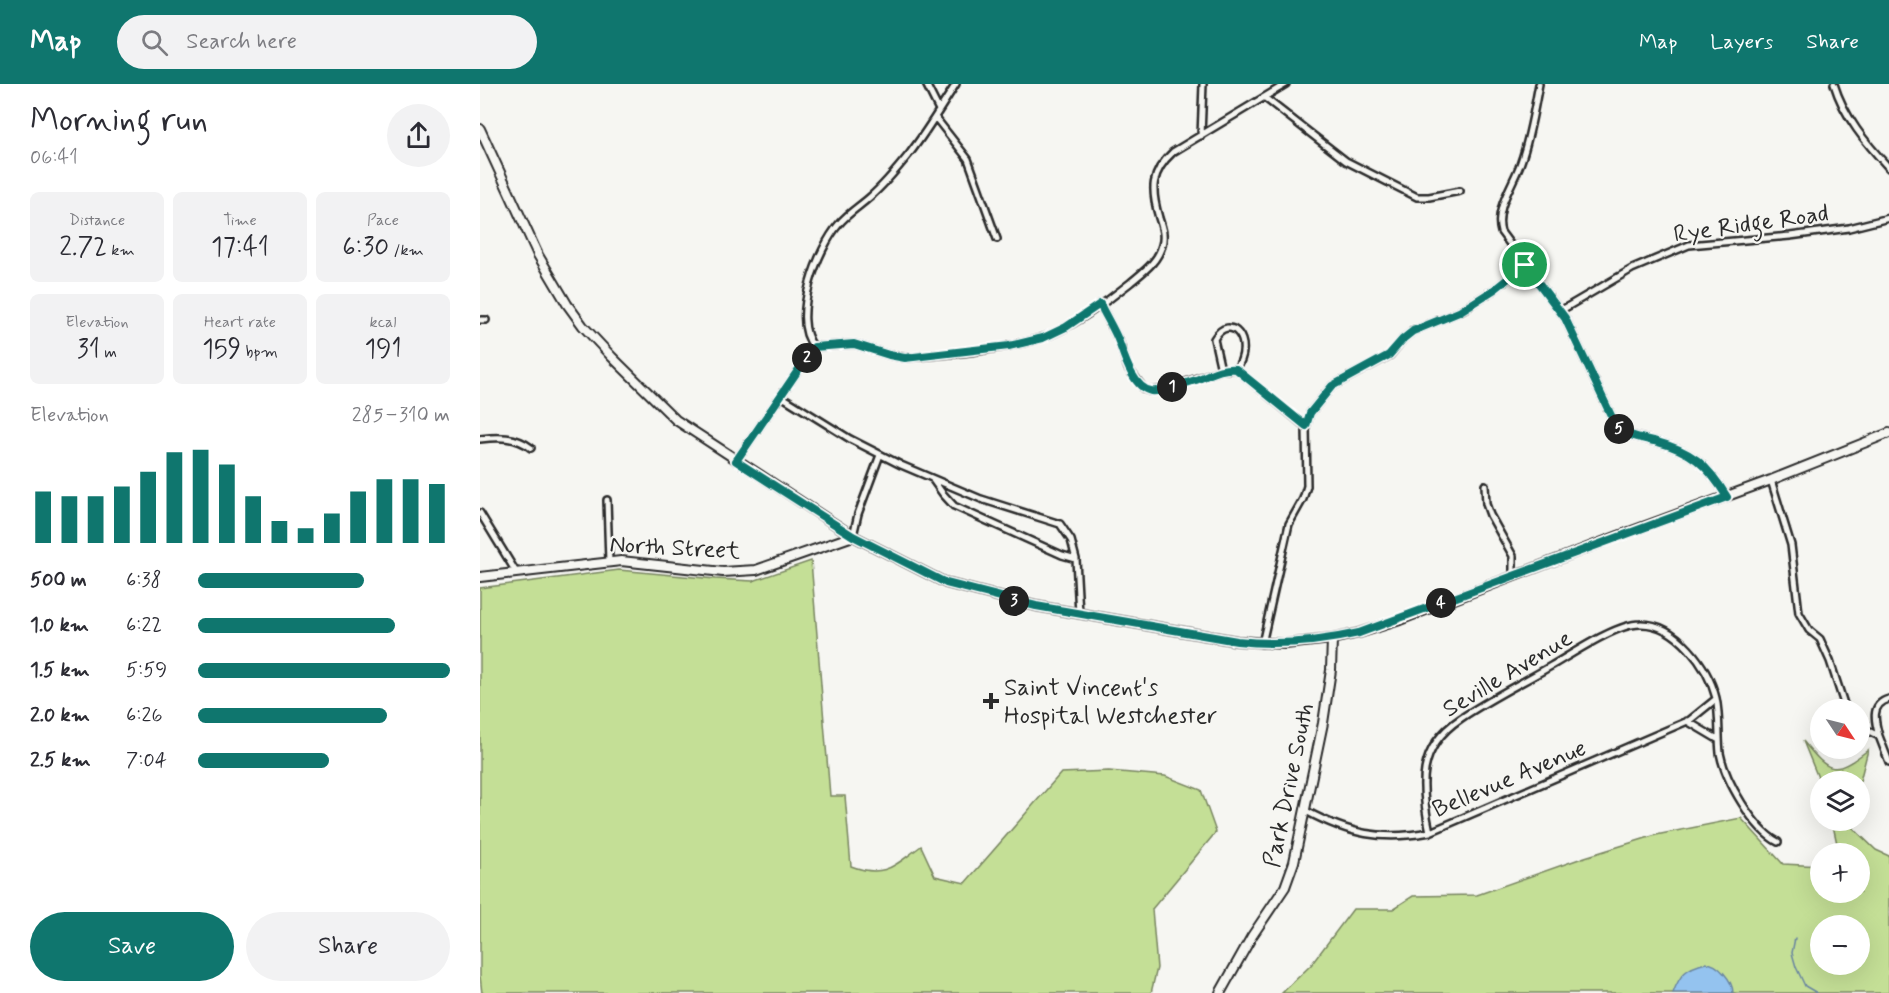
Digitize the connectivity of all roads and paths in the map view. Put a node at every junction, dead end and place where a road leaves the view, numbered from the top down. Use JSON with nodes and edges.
{"nodes":[{"id":1,"x":926,"y":84,"type":"edge"},
{"id":2,"x":956,"y":84,"type":"edge"},
{"id":3,"x":1203,"y":84,"type":"edge"},
{"id":4,"x":1286,"y":84,"type":"edge"},
{"id":5,"x":1539,"y":84,"type":"edge"},
{"id":6,"x":1834,"y":84,"type":"edge"},
{"id":7,"x":1265,"y":98,"type":"junction"},
{"id":8,"x":939,"y":110,"type":"junction"},
{"id":9,"x":935,"y":117,"type":"junction"},
{"id":10,"x":480,"y":129,"type":"edge"},
{"id":11,"x":1201,"y":136,"type":"junction"},
{"id":12,"x":1889,"y":168,"type":"edge"},
{"id":13,"x":1460,"y":191,"type":"dead end"},
{"id":14,"x":1889,"y":218,"type":"edge"},
{"id":15,"x":997,"y":239,"type":"dead end"},
{"id":16,"x":1525,"y":265,"type":"junction"},
{"id":17,"x":1100,"y":304,"type":"junction"},
{"id":18,"x":1560,"y":311,"type":"junction"},
{"id":19,"x":814,"y":347,"type":"junction"},
{"id":20,"x":1236,"y":369,"type":"junction"},
{"id":21,"x":1221,"y":370,"type":"junction"},
{"id":22,"x":781,"y":396,"type":"junction"},
{"id":23,"x":1306,"y":426,"type":"junction"},
{"id":24,"x":1889,"y":433,"type":"edge"},
{"id":25,"x":480,"y":439,"type":"edge"},
{"id":26,"x":531,"y":448,"type":"dead end"},
{"id":27,"x":880,"y":455,"type":"junction"},
{"id":28,"x":736,"y":461,"type":"junction"},
{"id":29,"x":932,"y":478,"type":"junction"},
{"id":30,"x":1771,"y":480,"type":"junction"},
{"id":31,"x":1485,"y":485,"type":"dead end"},
{"id":32,"x":1727,"y":497,"type":"junction"},
{"id":33,"x":606,"y":500,"type":"dead end"},
{"id":34,"x":481,"y":516,"type":"edge"},
{"id":35,"x":853,"y":536,"type":"junction"},
{"id":36,"x":1076,"y":559,"type":"junction"},
{"id":37,"x":609,"y":562,"type":"junction"},
{"id":38,"x":516,"y":572,"type":"junction"},
{"id":39,"x":1513,"y":575,"type":"junction"},
{"id":40,"x":480,"y":576,"type":"edge"},
{"id":41,"x":1079,"y":614,"type":"junction"},
{"id":42,"x":1332,"y":639,"type":"junction"},
{"id":43,"x":1262,"y":644,"type":"junction"},
{"id":44,"x":1716,"y":699,"type":"junction"},
{"id":45,"x":1842,"y":699,"type":"edge"},
{"id":46,"x":1889,"y":699,"type":"edge"},
{"id":47,"x":1687,"y":722,"type":"junction"},
{"id":48,"x":1870,"y":732,"type":"edge"},
{"id":49,"x":1879,"y":736,"type":"junction"},
{"id":50,"x":1719,"y":740,"type":"junction"},
{"id":51,"x":1889,"y":762,"type":"edge"},
{"id":52,"x":1306,"y":811,"type":"junction"},
{"id":53,"x":1430,"y":832,"type":"junction"},
{"id":54,"x":1778,"y":842,"type":"dead end"},
{"id":55,"x":1220,"y":993,"type":"edge"}],
"edges":[{"from":1,"to":8,"type":"street"},
{"from":2,"to":8,"type":"street"},
{"from":3,"to":11,"type":"street"},
{"from":4,"to":7,"type":"street"},
{"from":5,"to":16,"type":"street"},
{"from":6,"to":12,"type":"street"},
{"from":7,"to":11,"type":"street"},
{"from":7,"to":13,"type":"street"},
{"from":8,"to":9,"type":"street"},
{"from":9,"to":15,"type":"street"},
{"from":9,"to":19,"type":"street"},
{"from":10,"to":28,"type":"main road"},
{"from":11,"to":17,"type":"street"},
{"from":14,"to":18,"type":"street","name":"Rye Ridge Road"},
{"from":16,"to":18,"type":"street"},
{"from":16,"to":23,"type":"street"},
{"from":17,"to":19,"type":"street"},
{"from":17,"to":21,"type":"street"},
{"from":18,"to":32,"type":"street"},
{"from":19,"to":22,"type":"street"},
{"from":20,"to":21,"type":"street"},
{"from":20,"to":21,"type":"street"},
{"from":20,"to":23,"type":"street"},
{"from":22,"to":27,"type":"street"},
{"from":22,"to":28,"type":"street"},
{"from":23,"to":43,"type":"street"},
{"from":24,"to":30,"type":"main road"},
{"from":25,"to":26,"type":"street"},
{"from":27,"to":29,"type":"street"},
{"from":27,"to":35,"type":"street"},
{"from":28,"to":35,"type":"main road"},
{"from":29,"to":36,"type":"street"},
{"from":29,"to":36,"type":"street"},
{"from":30,"to":32,"type":"main road"},
{"from":30,"to":45,"type":"street"},
{"from":31,"to":39,"type":"street"},
{"from":32,"to":39,"type":"main road"},
{"from":33,"to":37,"type":"street"},
{"from":34,"to":38,"type":"street"},
{"from":35,"to":37,"type":"main road","name":"North Street"},
{"from":35,"to":41,"type":"main road"},
{"from":36,"to":41,"type":"street"},
{"from":37,"to":38,"type":"main road","name":"North Street"},
{"from":38,"to":40,"type":"main road","name":"North Street"},
{"from":39,"to":42,"type":"main road"},
{"from":41,"to":43,"type":"main road"},
{"from":42,"to":43,"type":"main road"},
{"from":42,"to":52,"type":"main road","name":"Park Drive South"},
{"from":44,"to":47,"type":"street","name":"Bellevue Avenue"},
{"from":44,"to":50,"type":"street"},
{"from":44,"to":53,"type":"street","name":"Seville Avenue"},
{"from":46,"to":49,"type":"street"},
{"from":47,"to":50,"type":"street"},
{"from":47,"to":53,"type":"street","name":"Bellevue Avenue"},
{"from":48,"to":49,"type":"street"},
{"from":49,"to":51,"type":"street"},
{"from":50,"to":54,"type":"street"},
{"from":52,"to":53,"type":"street","name":"Bellevue Avenue"},
{"from":52,"to":55,"type":"main road","name":"Park Drive South"}]}
